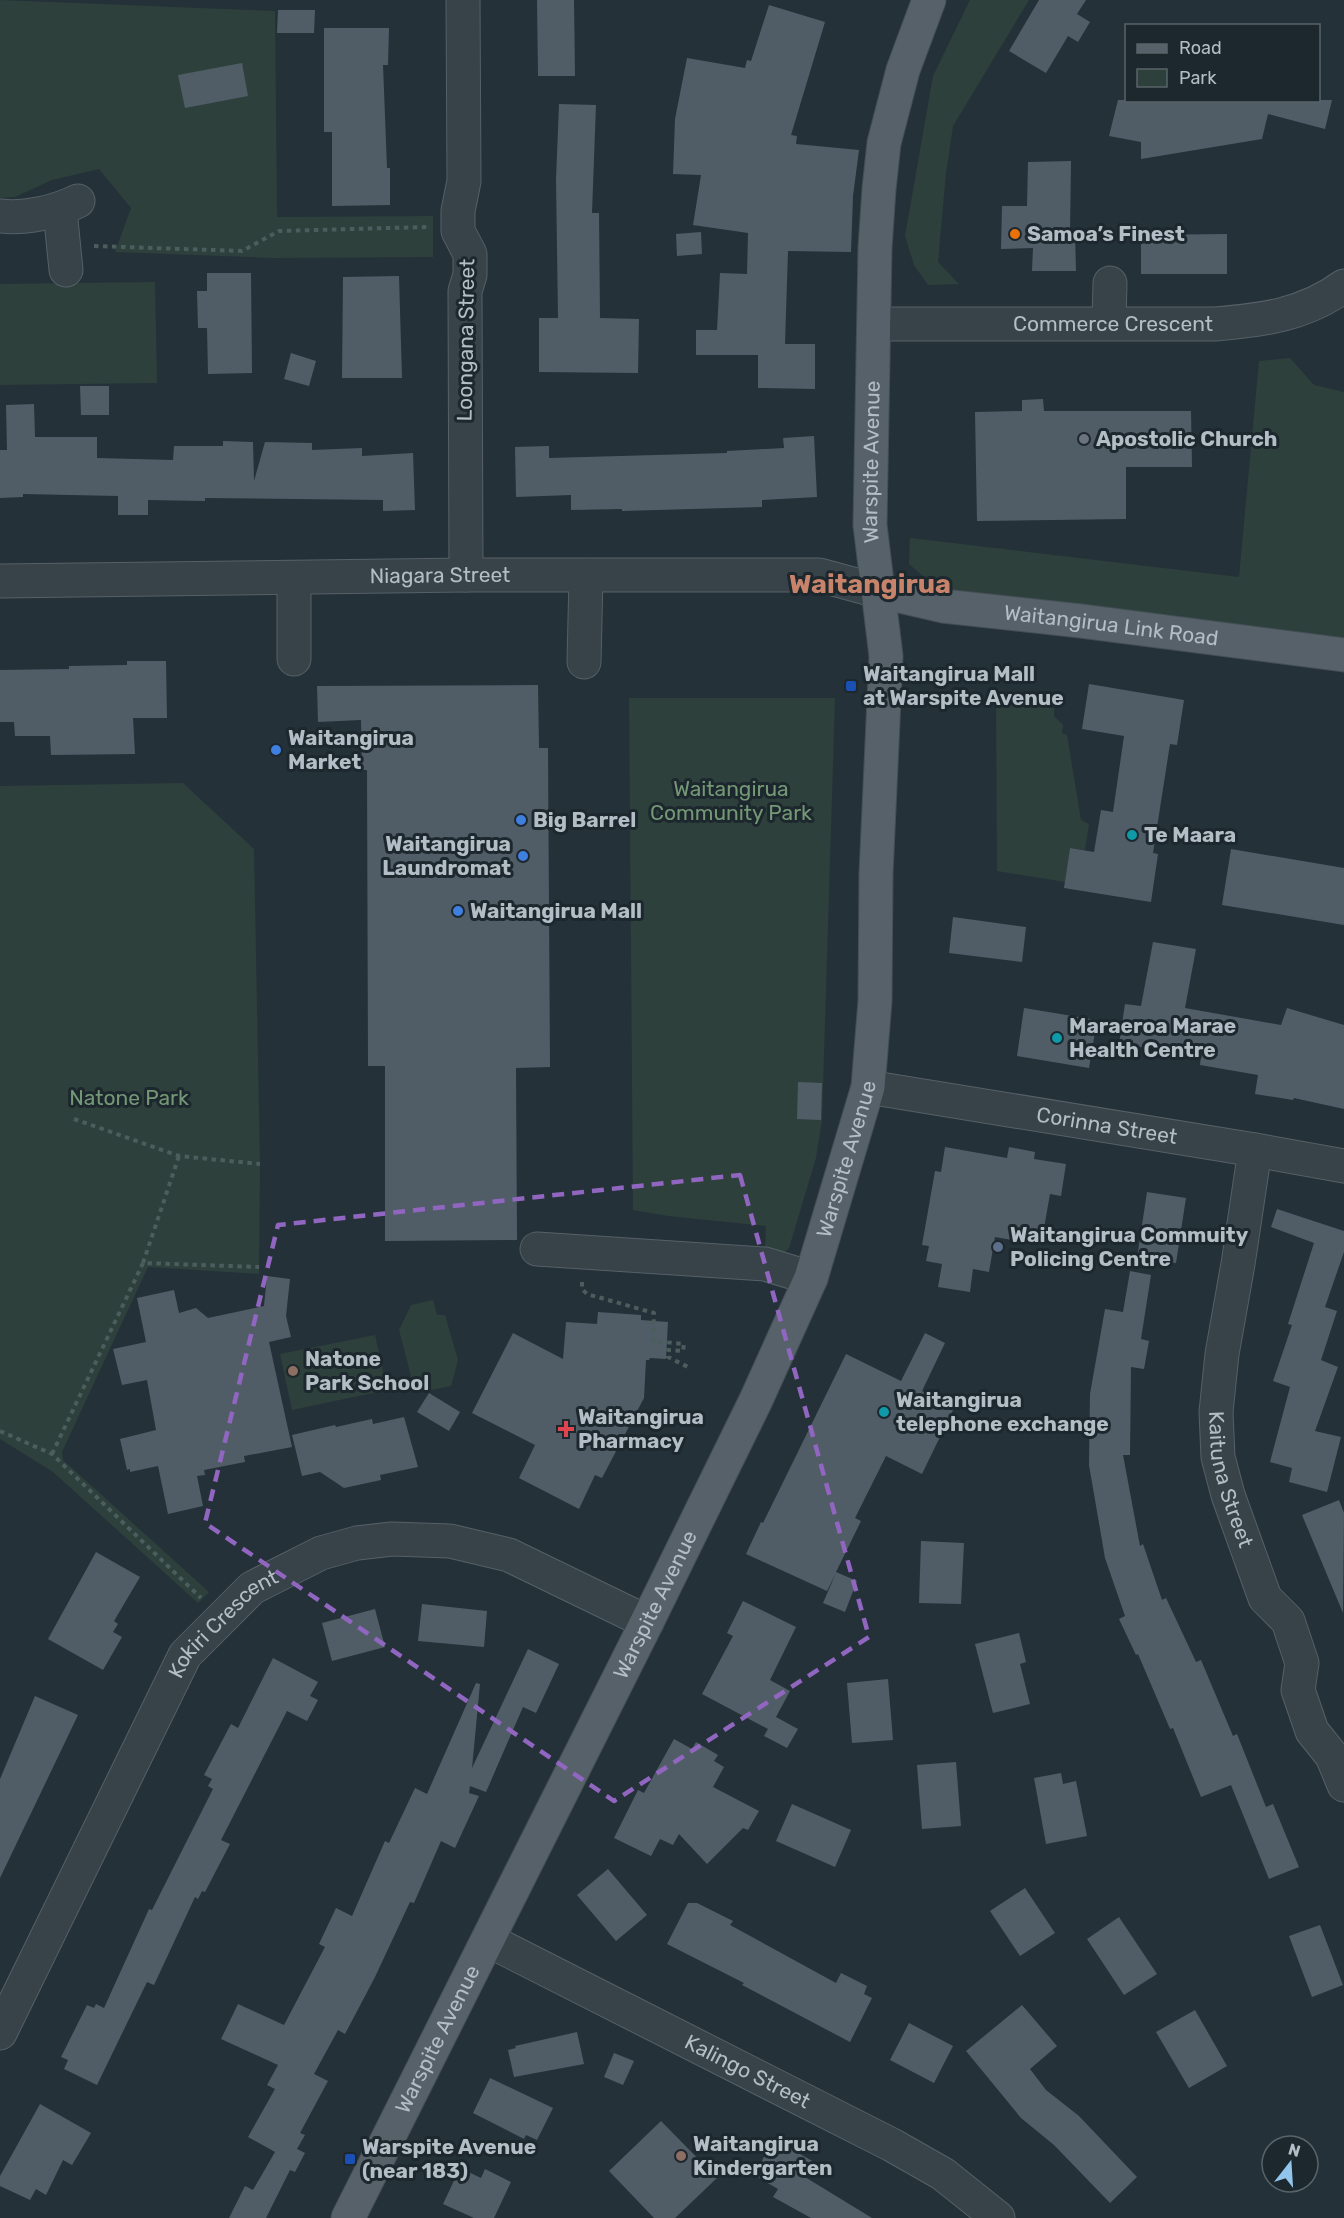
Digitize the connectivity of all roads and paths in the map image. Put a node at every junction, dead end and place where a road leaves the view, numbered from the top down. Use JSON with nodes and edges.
{"nodes":[{"id":1,"x":463,"y":0,"type":"edge"},
{"id":2,"x":929,"y":0,"type":"edge"},
{"id":3,"x":0,"y":216,"type":"edge"},
{"id":4,"x":458,"y":226,"type":"junction"},
{"id":5,"x":65,"y":258,"type":"joint"},
{"id":6,"x":1110,"y":283,"type":"dead end"},
{"id":7,"x":1344,"y":286,"type":"edge"},
{"id":8,"x":1109,"y":322,"type":"junction"},
{"id":9,"x":875,"y":324,"type":"junction"},
{"id":10,"x":466,"y":575,"type":"junction"},
{"id":11,"x":586,"y":576,"type":"junction"},
{"id":12,"x":294,"y":578,"type":"junction"},
{"id":13,"x":0,"y":581,"type":"edge"},
{"id":14,"x":878,"y":591,"type":"junction"},
{"id":15,"x":1344,"y":655,"type":"edge"},
{"id":16,"x":294,"y":659,"type":"dead end"},
{"id":17,"x":584,"y":662,"type":"dead end"},
{"id":18,"x":868,"y":1087,"type":"junction"},
{"id":19,"x":74,"y":1119,"type":"dead end"},
{"id":20,"x":1255,"y":1150,"type":"junction"},
{"id":21,"x":179,"y":1156,"type":"junction"},
{"id":22,"x":260,"y":1164,"type":"dead end"},
{"id":23,"x":1344,"y":1166,"type":"edge"},
{"id":24,"x":537,"y":1249,"type":"dead end"},
{"id":25,"x":581,"y":1251,"type":"junction"},
{"id":26,"x":142,"y":1263,"type":"junction"},
{"id":27,"x":259,"y":1267,"type":"dead end"},
{"id":28,"x":811,"y":1278,"type":"junction"},
{"id":29,"x":688,"y":1366,"type":"dead end"},
{"id":30,"x":0,"y":1431,"type":"edge"},
{"id":31,"x":52,"y":1455,"type":"junction"},
{"id":32,"x":222,"y":1618,"type":"junction"},
{"id":33,"x":647,"y":1622,"type":"junction"},
{"id":34,"x":1344,"y":1785,"type":"edge"},
{"id":35,"x":488,"y":1940,"type":"junction"},
{"id":36,"x":0,"y":2033,"type":"edge"},
{"id":37,"x":348,"y":2218,"type":"edge"},
{"id":38,"x":998,"y":2218,"type":"edge"}],
"edges":[{"from":1,"to":4,"type":"street","name":"Loongana Street"},
{"from":2,"to":9,"type":"main road","name":"Warspite Avenue"},
{"from":3,"to":5,"type":"street"},
{"from":4,"to":5,"type":"path"},
{"from":4,"to":10,"type":"street","name":"Loongana Street"},
{"from":6,"to":8,"type":"street"},
{"from":7,"to":8,"type":"street","name":"Commerce Crescent"},
{"from":8,"to":9,"type":"street","name":"Commerce Crescent"},
{"from":9,"to":14,"type":"main road","name":"Warspite Avenue"},
{"from":10,"to":11,"type":"street","name":"Niagara Street"},
{"from":10,"to":12,"type":"street","name":"Niagara Street"},
{"from":11,"to":14,"type":"street","name":"Niagara Street"},
{"from":11,"to":17,"type":"street"},
{"from":12,"to":13,"type":"street","name":"Niagara Street"},
{"from":12,"to":16,"type":"street"},
{"from":14,"to":15,"type":"main road","name":"Waitangirua Link Road"},
{"from":14,"to":18,"type":"main road","name":"Warspite Avenue"},
{"from":18,"to":20,"type":"street","name":"Corinna Street"},
{"from":18,"to":28,"type":"main road","name":"Warspite Avenue"},
{"from":19,"to":21,"type":"path"},
{"from":20,"to":23,"type":"street","name":"Corinna Street"},
{"from":20,"to":34,"type":"street","name":"Kaituna Street"},
{"from":21,"to":22,"type":"path"},
{"from":21,"to":26,"type":"path"},
{"from":24,"to":25,"type":"street"},
{"from":25,"to":28,"type":"street"},
{"from":25,"to":29,"type":"path"},
{"from":26,"to":27,"type":"path"},
{"from":26,"to":31,"type":"path"},
{"from":28,"to":33,"type":"main road","name":"Warspite Avenue"},
{"from":30,"to":31,"type":"path"},
{"from":31,"to":32,"type":"path"},
{"from":32,"to":33,"type":"street","name":"Kokiri Crescent"},
{"from":32,"to":36,"type":"street","name":"Kokiri Crescent"},
{"from":33,"to":35,"type":"main road","name":"Warspite Avenue"},
{"from":35,"to":37,"type":"main road","name":"Warspite Avenue"},
{"from":35,"to":38,"type":"street","name":"Kalingo Street"}]}
